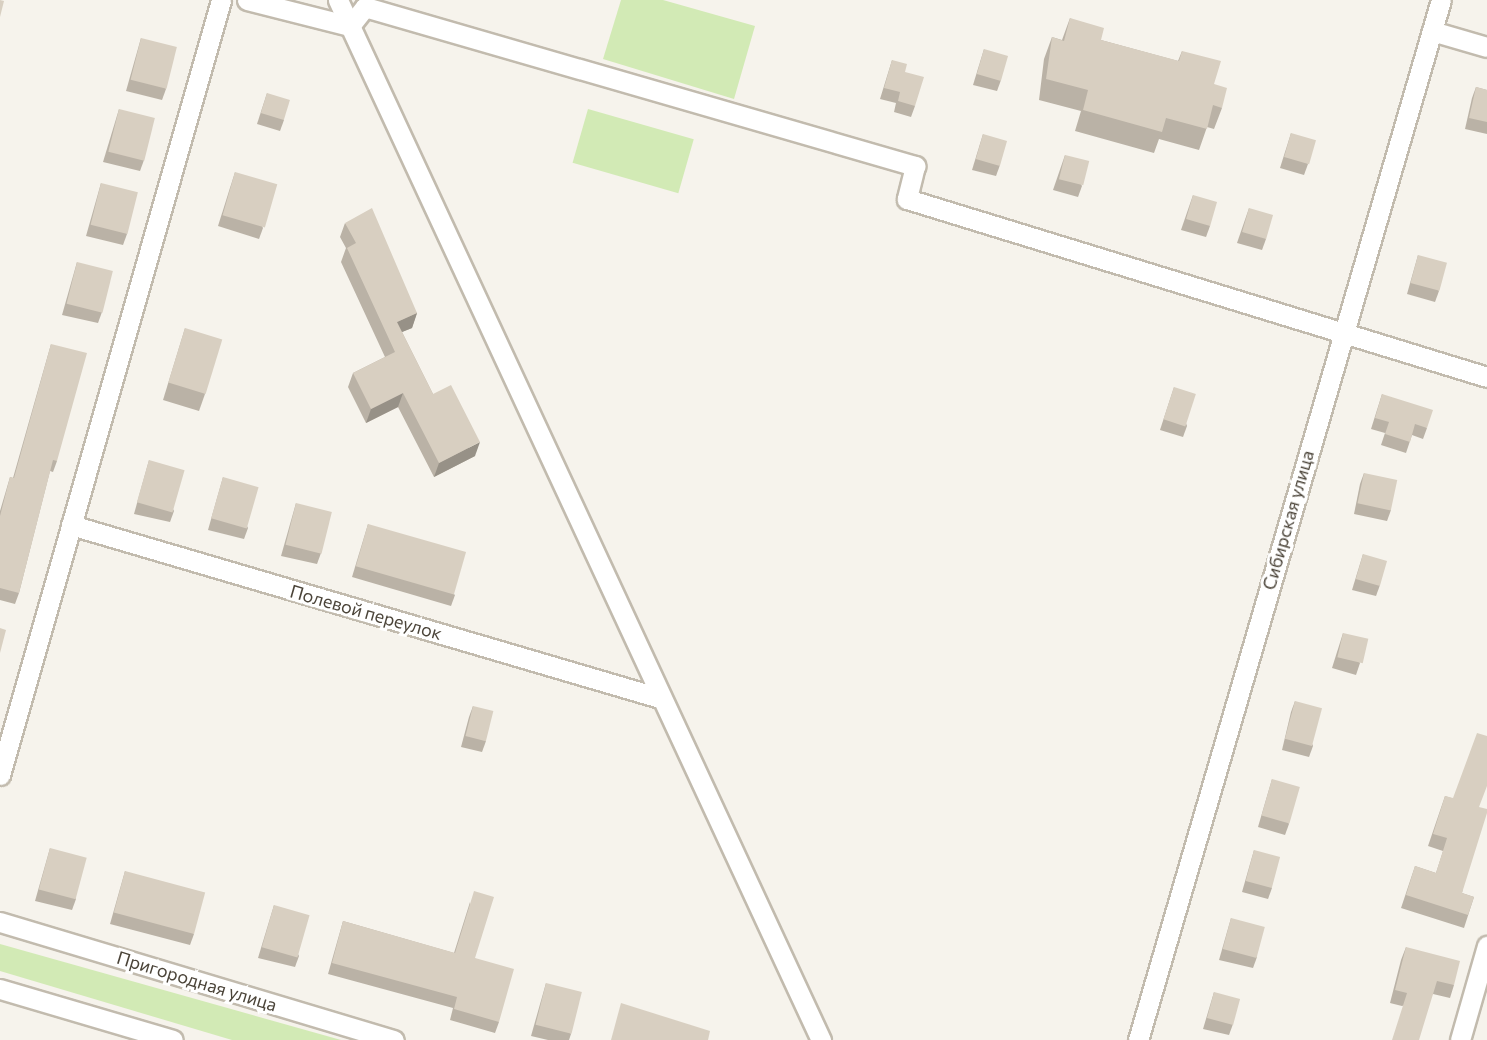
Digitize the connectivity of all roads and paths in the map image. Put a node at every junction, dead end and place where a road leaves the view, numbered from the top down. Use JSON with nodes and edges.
{"nodes":[{"id":1,"x":221,"y":0,"type":"edge"},
{"id":2,"x":247,"y":0,"type":"edge"},
{"id":3,"x":338,"y":0,"type":"edge"},
{"id":4,"x":1441,"y":0,"type":"edge"},
{"id":5,"x":350,"y":26,"type":"junction"},
{"id":6,"x":1432,"y":31,"type":"junction"},
{"id":7,"x":1487,"y":47,"type":"edge"},
{"id":8,"x":1341,"y":333,"type":"junction"},
{"id":9,"x":1487,"y":377,"type":"edge"},
{"id":10,"x":71,"y":525,"type":"junction"},
{"id":11,"x":660,"y":698,"type":"junction"},
{"id":12,"x":0,"y":775,"type":"edge"},
{"id":13,"x":0,"y":922,"type":"edge"},
{"id":14,"x":1487,"y":946,"type":"edge"},
{"id":15,"x":0,"y":989,"type":"edge"},
{"id":16,"x":173,"y":1040,"type":"edge"},
{"id":17,"x":394,"y":1040,"type":"edge"},
{"id":18,"x":821,"y":1040,"type":"edge"},
{"id":19,"x":1138,"y":1040,"type":"edge"},
{"id":20,"x":1460,"y":1040,"type":"edge"}],
"edges":[{"from":1,"to":10,"type":"street"},
{"from":2,"to":5,"type":"street"},
{"from":3,"to":5,"type":"street"},
{"from":4,"to":6,"type":"street","name":"Сибирская улица"},
{"from":5,"to":8,"type":"street"},
{"from":5,"to":11,"type":"street"},
{"from":6,"to":7,"type":"street"},
{"from":6,"to":8,"type":"street","name":"Сибирская улица"},
{"from":8,"to":9,"type":"street"},
{"from":8,"to":19,"type":"street","name":"Сибирская улица"},
{"from":10,"to":11,"type":"street","name":"Полевой переулок"},
{"from":10,"to":12,"type":"street"},
{"from":11,"to":18,"type":"street"},
{"from":13,"to":17,"type":"street","name":"Пригородная улица"},
{"from":14,"to":20,"type":"street"},
{"from":15,"to":16,"type":"street"}]}
